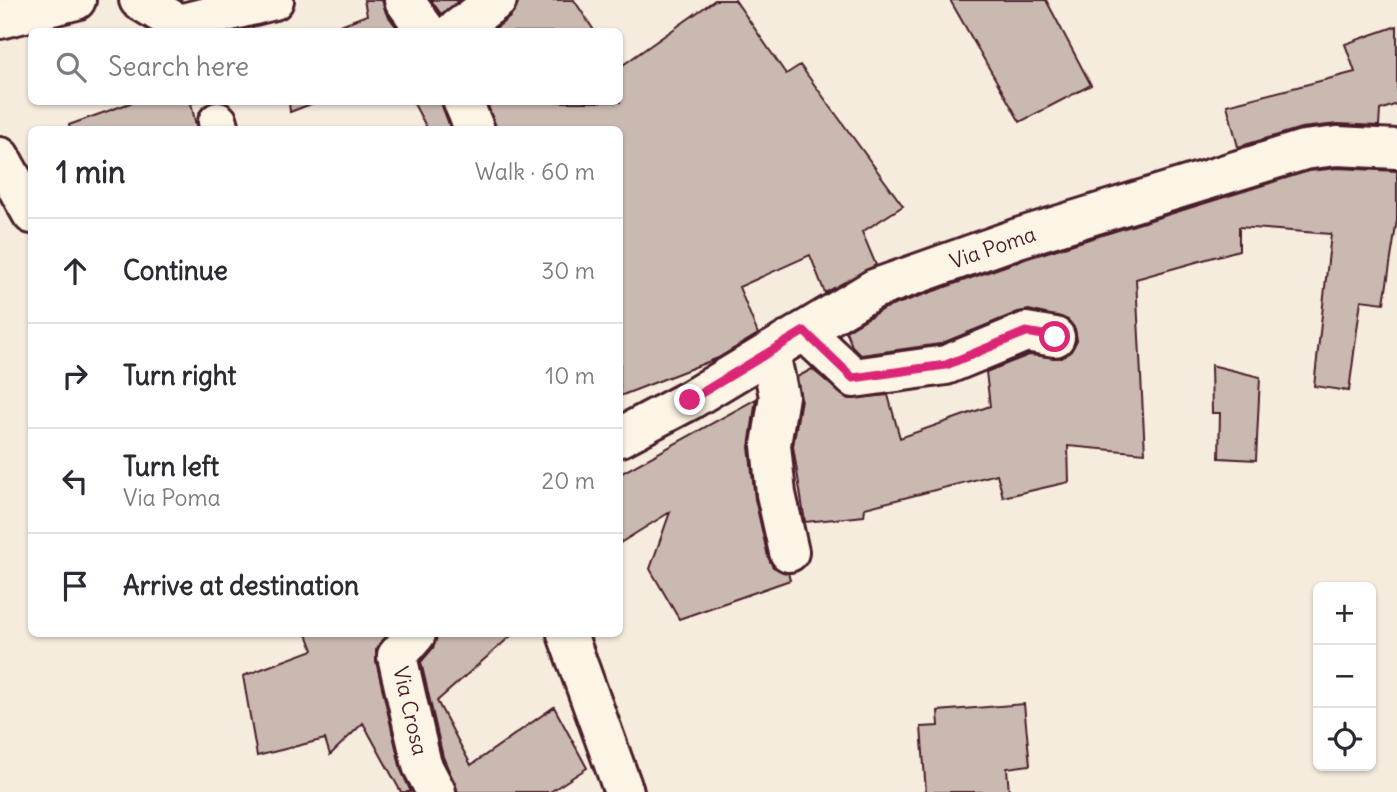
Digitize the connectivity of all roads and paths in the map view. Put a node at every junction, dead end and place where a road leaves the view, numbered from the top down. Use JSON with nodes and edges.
{"nodes":[{"id":1,"x":76,"y":0,"type":"edge"},
{"id":2,"x":139,"y":0,"type":"edge"},
{"id":3,"x":274,"y":0,"type":"edge"},
{"id":4,"x":404,"y":0,"type":"edge"},
{"id":5,"x":497,"y":0,"type":"edge"},
{"id":6,"x":0,"y":19,"type":"edge"},
{"id":7,"x":424,"y":28,"type":"edge"},
{"id":8,"x":458,"y":28,"type":"edge"},
{"id":9,"x":464,"y":105,"type":"edge"},
{"id":10,"x":473,"y":126,"type":"edge"},
{"id":11,"x":1397,"y":149,"type":"edge"},
{"id":12,"x":0,"y":157,"type":"edge"},
{"id":13,"x":28,"y":207,"type":"edge"},
{"id":14,"x":804,"y":331,"type":"junction"},
{"id":15,"x":1055,"y":337,"type":"dead end"},
{"id":16,"x":770,"y":354,"type":"junction"},
{"id":17,"x":623,"y":435,"type":"edge"},
{"id":18,"x":789,"y":552,"type":"dead end"},
{"id":19,"x":413,"y":637,"type":"edge"},
{"id":20,"x":568,"y":637,"type":"edge"},
{"id":21,"x":436,"y":792,"type":"edge"},
{"id":22,"x":624,"y":792,"type":"edge"}],
"edges":[{"from":1,"to":6,"type":"street"},
{"from":2,"to":3,"type":"street"},
{"from":4,"to":7,"type":"street"},
{"from":5,"to":8,"type":"street"},
{"from":9,"to":10,"type":"street"},
{"from":11,"to":14,"type":"street","name":"Via Poma"},
{"from":12,"to":13,"type":"street"},
{"from":14,"to":15,"type":"street"},
{"from":14,"to":16,"type":"street","name":"Via Poma"},
{"from":16,"to":17,"type":"street","name":"Via Poma"},
{"from":16,"to":18,"type":"street"},
{"from":19,"to":21,"type":"street","name":"Via Crosa"},
{"from":20,"to":22,"type":"street"}]}
